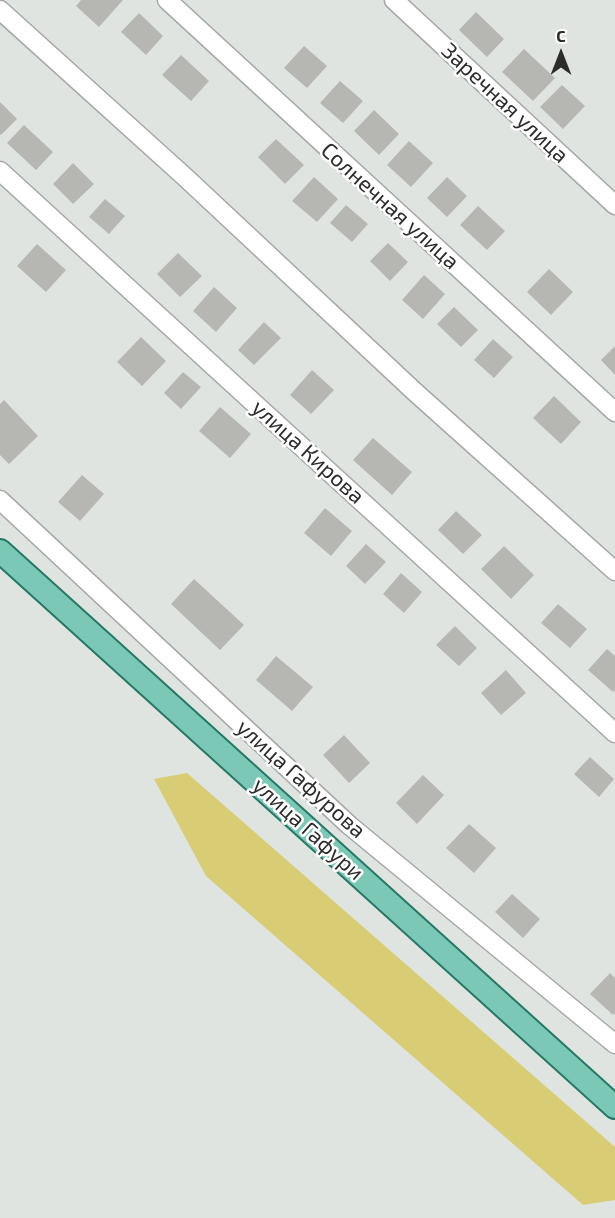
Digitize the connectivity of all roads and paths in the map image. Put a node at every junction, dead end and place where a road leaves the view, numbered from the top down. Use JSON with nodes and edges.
{"nodes":[{"id":1,"x":167,"y":0,"type":"edge"},
{"id":2,"x":394,"y":0,"type":"edge"},
{"id":3,"x":0,"y":10,"type":"edge"},
{"id":4,"x":0,"y":171,"type":"edge"},
{"id":5,"x":615,"y":205,"type":"edge"},
{"id":6,"x":615,"y":412,"type":"edge"},
{"id":7,"x":0,"y":500,"type":"edge"},
{"id":8,"x":0,"y":551,"type":"edge"},
{"id":9,"x":615,"y":571,"type":"edge"},
{"id":10,"x":615,"y":733,"type":"edge"},
{"id":11,"x":615,"y":1044,"type":"edge"},
{"id":12,"x":615,"y":1107,"type":"edge"}],
"edges":[{"from":1,"to":6,"type":"street","name":"Солнечная улица"},
{"from":2,"to":5,"type":"street","name":"Заречная улица"},
{"from":3,"to":9,"type":"street"},
{"from":4,"to":10,"type":"street","name":"улица Кирова"},
{"from":7,"to":11,"type":"street","name":"улица Гафурова"},
{"from":8,"to":12,"type":"main road","name":"улица Гафури"}]}
